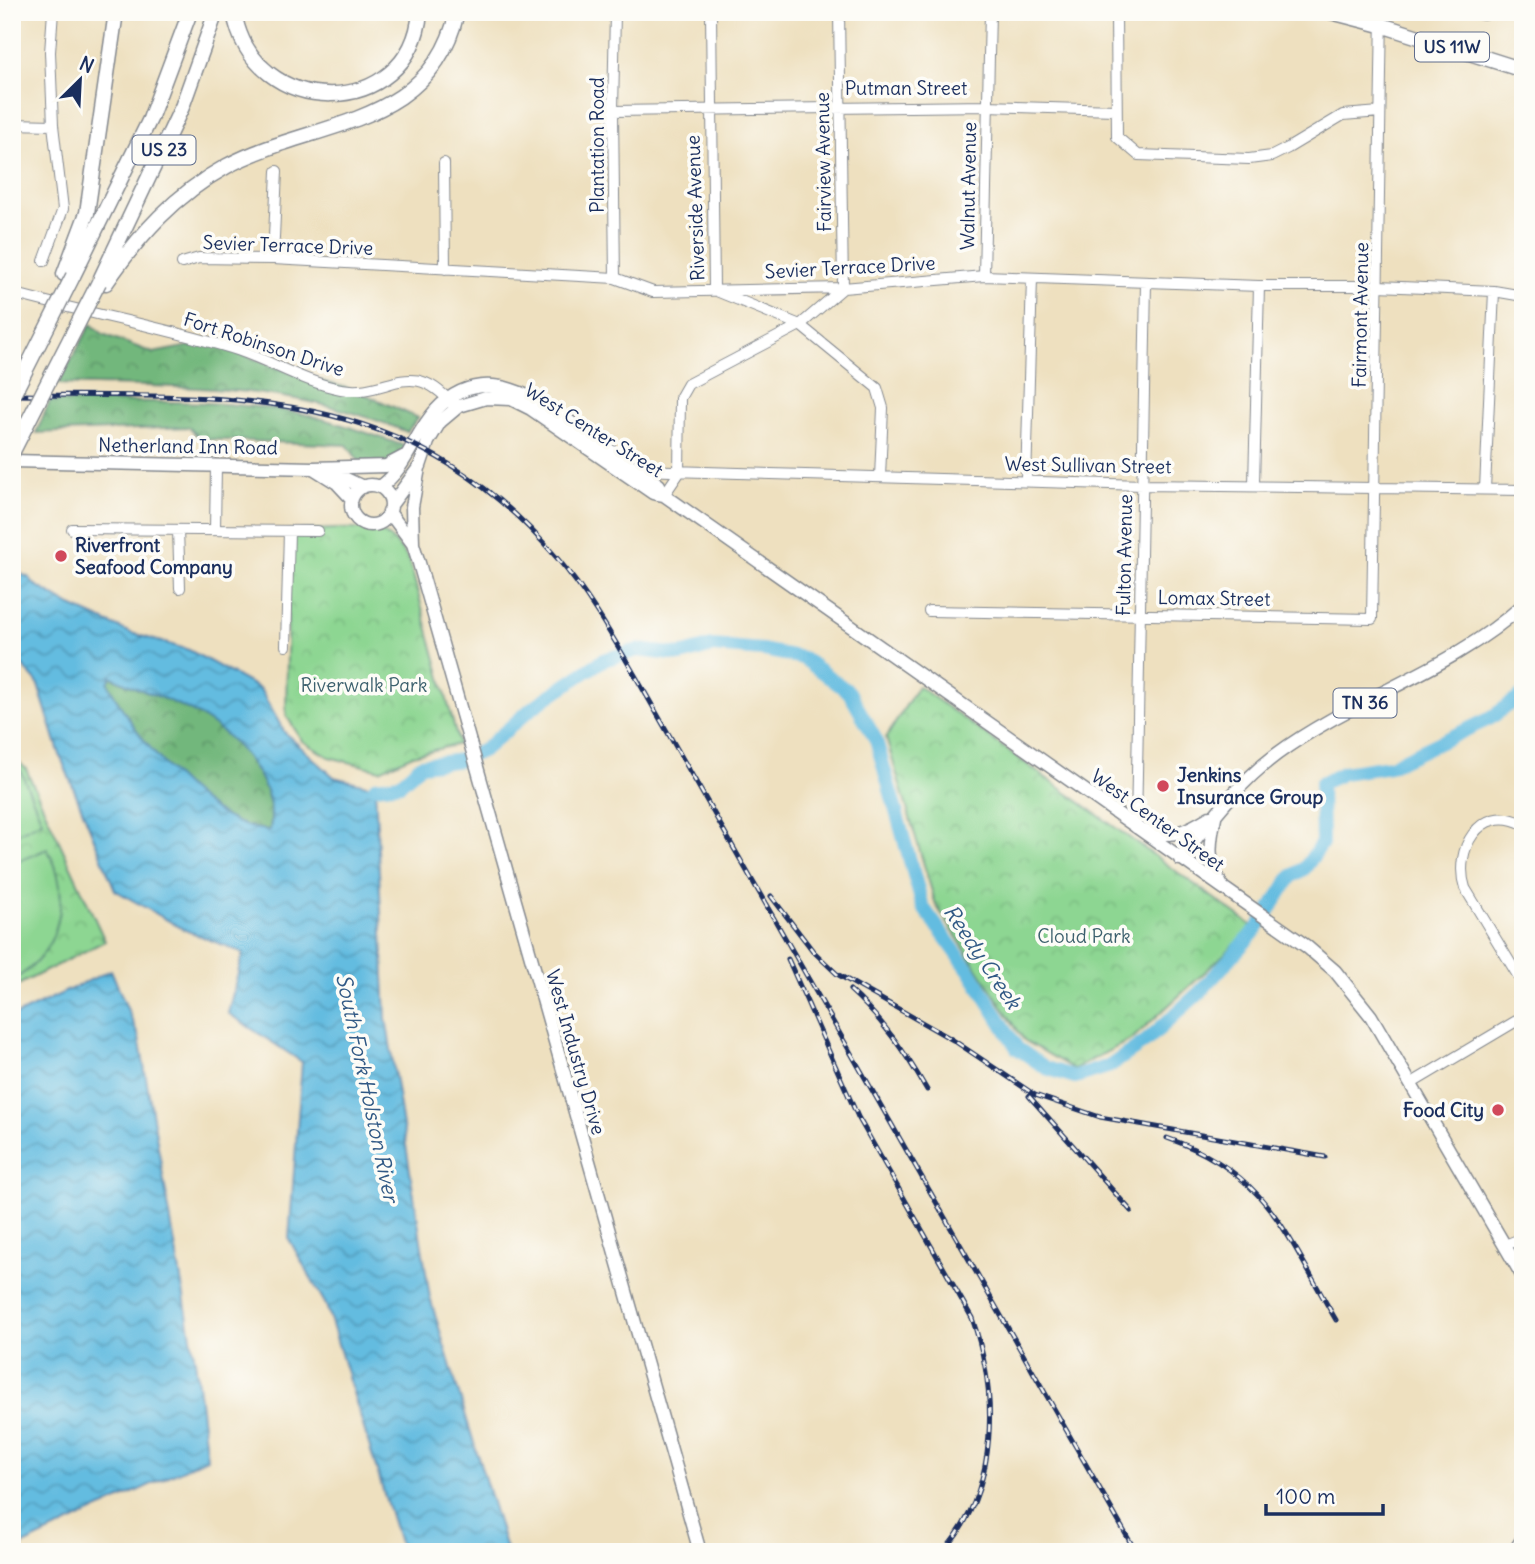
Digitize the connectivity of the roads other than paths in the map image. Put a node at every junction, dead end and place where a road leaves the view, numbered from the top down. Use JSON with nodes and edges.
{"nodes":[{"id":1,"x":53,"y":12,"type":"edge"},
{"id":2,"x":116,"y":12,"type":"edge"},
{"id":3,"x":190,"y":12,"type":"edge"},
{"id":4,"x":216,"y":12,"type":"edge"},
{"id":5,"x":234,"y":12,"type":"edge"},
{"id":6,"x":420,"y":12,"type":"edge"},
{"id":7,"x":449,"y":12,"type":"edge"},
{"id":8,"x":457,"y":12,"type":"edge"},
{"id":9,"x":615,"y":12,"type":"edge"},
{"id":10,"x":711,"y":12,"type":"edge"},
{"id":11,"x":839,"y":12,"type":"edge"},
{"id":12,"x":990,"y":12,"type":"edge"},
{"id":13,"x":1116,"y":12,"type":"edge"},
{"id":14,"x":1331,"y":12,"type":"edge"},
{"id":15,"x":1469,"y":12,"type":"edge"},
{"id":16,"x":1496,"y":12,"type":"edge"},
{"id":17,"x":1381,"y":18,"type":"edge"},
{"id":18,"x":1523,"y":70,"type":"edge"},
{"id":19,"x":426,"y":75,"type":"junction"},
{"id":20,"x":839,"y":106,"type":"junction"},
{"id":21,"x":987,"y":106,"type":"junction"},
{"id":22,"x":1115,"y":110,"type":"junction"},
{"id":23,"x":613,"y":111,"type":"junction"},
{"id":24,"x":710,"y":112,"type":"junction"},
{"id":25,"x":1380,"y":112,"type":"junction"},
{"id":26,"x":12,"y":124,"type":"edge"},
{"id":27,"x":53,"y":125,"type":"junction"},
{"id":28,"x":444,"y":163,"type":"dead end"},
{"id":29,"x":277,"y":172,"type":"dead end"},
{"id":30,"x":273,"y":259,"type":"junction"},
{"id":31,"x":44,"y":261,"type":"dead end"},
{"id":32,"x":182,"y":263,"type":"dead end"},
{"id":33,"x":444,"y":269,"type":"junction"},
{"id":34,"x":68,"y":275,"type":"junction"},
{"id":35,"x":984,"y":276,"type":"junction"},
{"id":36,"x":615,"y":278,"type":"junction"},
{"id":37,"x":1031,"y":278,"type":"junction"},
{"id":38,"x":103,"y":282,"type":"junction"},
{"id":39,"x":1146,"y":282,"type":"junction"},
{"id":40,"x":1259,"y":286,"type":"junction"},
{"id":41,"x":1378,"y":286,"type":"junction"},
{"id":42,"x":843,"y":288,"type":"junction"},
{"id":43,"x":714,"y":290,"type":"junction"},
{"id":44,"x":1494,"y":291,"type":"junction"},
{"id":45,"x":12,"y":293,"type":"edge"},
{"id":46,"x":1523,"y":296,"type":"edge"},
{"id":47,"x":800,"y":325,"type":"junction"},
{"id":48,"x":12,"y":397,"type":"edge"},
{"id":49,"x":452,"y":404,"type":"junction"},
{"id":50,"x":410,"y":451,"type":"junction"},
{"id":51,"x":12,"y":453,"type":"edge"},
{"id":52,"x":12,"y":461,"type":"edge"},
{"id":53,"x":216,"y":466,"type":"junction"},
{"id":54,"x":419,"y":466,"type":"junction"},
{"id":55,"x":317,"y":467,"type":"junction"},
{"id":56,"x":637,"y":470,"type":"junction"},
{"id":57,"x":679,"y":473,"type":"junction"},
{"id":58,"x":880,"y":477,"type":"junction"},
{"id":59,"x":1026,"y":481,"type":"junction"},
{"id":60,"x":1254,"y":484,"type":"junction"},
{"id":61,"x":1143,"y":485,"type":"junction"},
{"id":62,"x":363,"y":487,"type":"junction"},
{"id":63,"x":380,"y":487,"type":"junction"},
{"id":64,"x":1374,"y":488,"type":"junction"},
{"id":65,"x":1485,"y":489,"type":"junction"},
{"id":66,"x":1523,"y":490,"type":"edge"},
{"id":67,"x":664,"y":495,"type":"junction"},
{"id":68,"x":352,"y":499,"type":"junction"},
{"id":69,"x":390,"y":508,"type":"junction"},
{"id":70,"x":376,"y":523,"type":"junction"},
{"id":71,"x":72,"y":529,"type":"dead end"},
{"id":72,"x":178,"y":530,"type":"junction"},
{"id":73,"x":215,"y":530,"type":"junction"},
{"id":74,"x":289,"y":531,"type":"junction"},
{"id":75,"x":318,"y":531,"type":"dead end"},
{"id":76,"x":413,"y":544,"type":"junction"},
{"id":77,"x":419,"y":563,"type":"junction"},
{"id":78,"x":180,"y":588,"type":"dead end"},
{"id":79,"x":1523,"y":605,"type":"edge"},
{"id":80,"x":929,"y":611,"type":"dead end"},
{"id":81,"x":1140,"y":614,"type":"junction"},
{"id":82,"x":1372,"y":619,"type":"joint"},
{"id":83,"x":286,"y":646,"type":"dead end"},
{"id":84,"x":1216,"y":813,"type":"junction"},
{"id":85,"x":1523,"y":824,"type":"edge"},
{"id":86,"x":1136,"y":828,"type":"junction"},
{"id":87,"x":1180,"y":859,"type":"junction"},
{"id":88,"x":1225,"y":891,"type":"junction"},
{"id":89,"x":1523,"y":984,"type":"edge"},
{"id":90,"x":1523,"y":1017,"type":"edge"},
{"id":91,"x":1412,"y":1083,"type":"junction"},
{"id":92,"x":1523,"y":1238,"type":"edge"},
{"id":93,"x":1505,"y":1245,"type":"junction"},
{"id":94,"x":1523,"y":1277,"type":"edge"},
{"id":95,"x":1523,"y":1538,"type":"edge"},
{"id":96,"x":700,"y":1552,"type":"edge"},
{"id":97,"x":1514,"y":1552,"type":"edge"}],
"edges":[{"from":1,"to":27,"type":"street"},
{"from":2,"to":34,"type":"highway"},
{"from":3,"to":34,"type":"highway"},
{"from":4,"to":38,"type":"highway","number":"US 23"},
{"from":5,"to":6,"type":"highway"},
{"from":7,"to":19,"type":"highway"},
{"from":8,"to":19,"type":"highway"},
{"from":9,"to":23,"type":"street","name":"Plantation Road"},
{"from":10,"to":24,"type":"street","name":"Riverside Avenue"},
{"from":11,"to":20,"type":"street","name":"Fairview Avenue"},
{"from":12,"to":21,"type":"street","name":"Walnut Avenue"},
{"from":13,"to":22,"type":"street"},
{"from":14,"to":17,"type":"highway","number":"US 11W"},
{"from":15,"to":16,"type":"street"},
{"from":17,"to":18,"type":"highway","number":"US 11W"},
{"from":17,"to":25,"type":"street","name":"Fairmont Avenue"},
{"from":19,"to":38,"type":"highway"},
{"from":20,"to":21,"type":"street","name":"Putman Street"},
{"from":20,"to":24,"type":"street","name":"Putman Street"},
{"from":20,"to":42,"type":"street","name":"Fairview Avenue"},
{"from":21,"to":22,"type":"street","name":"Putman Street"},
{"from":21,"to":35,"type":"street","name":"Walnut Avenue"},
{"from":22,"to":25,"type":"street"},
{"from":23,"to":24,"type":"street","name":"Putman Street"},
{"from":23,"to":36,"type":"street","name":"Plantation Road"},
{"from":24,"to":43,"type":"street","name":"Riverside Avenue"},
{"from":25,"to":41,"type":"street","name":"Fairmont Avenue"},
{"from":26,"to":27,"type":"street"},
{"from":27,"to":31,"type":"street"},
{"from":28,"to":33,"type":"street"},
{"from":29,"to":30,"type":"street"},
{"from":30,"to":32,"type":"street","name":"Sevier Terrace Drive"},
{"from":30,"to":33,"type":"street","name":"Sevier Terrace Drive"},
{"from":33,"to":36,"type":"street","name":"Sevier Terrace Drive"},
{"from":34,"to":48,"type":"highway","bridge":true},
{"from":35,"to":37,"type":"street","name":"Sevier Terrace Drive"},
{"from":35,"to":42,"type":"street","name":"Sevier Terrace Drive"},
{"from":36,"to":43,"type":"street","name":"Sevier Terrace Drive"},
{"from":37,"to":39,"type":"street","name":"Sevier Terrace Drive"},
{"from":37,"to":59,"type":"street"},
{"from":38,"to":51,"type":"highway","number":"US 23","bridge":true},
{"from":39,"to":40,"type":"street","name":"Sevier Terrace Drive"},
{"from":39,"to":61,"type":"street","name":"Fulton Avenue"},
{"from":40,"to":41,"type":"street","name":"Sevier Terrace Drive"},
{"from":40,"to":60,"type":"street"},
{"from":41,"to":44,"type":"street","name":"Sevier Terrace Drive"},
{"from":41,"to":64,"type":"street","name":"Fairmont Avenue"},
{"from":42,"to":43,"type":"street","name":"Sevier Terrace Drive"},
{"from":42,"to":47,"type":"street"},
{"from":43,"to":47,"type":"street","name":"Riverside Avenue"},
{"from":44,"to":46,"type":"street","name":"Sevier Terrace Drive"},
{"from":44,"to":65,"type":"street"},
{"from":45,"to":49,"type":"street","name":"Fort Robinson Drive"},
{"from":47,"to":57,"type":"street"},
{"from":47,"to":58,"type":"street","name":"Riverside Avenue"},
{"from":49,"to":50,"type":"main road","name":"West Center Street"},
{"from":49,"to":54,"type":"main road","name":"West Center Street"},
{"from":49,"to":56,"type":"main road","name":"West Center Street"},
{"from":49,"to":67,"type":"main road","name":"West Center Street"},
{"from":50,"to":55,"type":"main road"},
{"from":50,"to":63,"type":"main road","name":"West Center Street"},
{"from":52,"to":53,"type":"main road","name":"Netherland Inn Road"},
{"from":53,"to":55,"type":"main road","name":"Netherland Inn Road"},
{"from":53,"to":73,"type":"street"},
{"from":54,"to":69,"type":"main road","name":"West Center Street"},
{"from":54,"to":76,"type":"main road"},
{"from":55,"to":62,"type":"main road","name":"Netherland Inn Road"},
{"from":55,"to":68,"type":"main road"},
{"from":56,"to":57,"type":"street","name":"West Sullivan Street"},
{"from":56,"to":67,"type":"main road","name":"West Center Street"},
{"from":57,"to":58,"type":"street","name":"West Sullivan Street"},
{"from":57,"to":67,"type":"street"},
{"from":58,"to":59,"type":"street","name":"West Sullivan Street"},
{"from":59,"to":61,"type":"street","name":"West Sullivan Street"},
{"from":60,"to":61,"type":"street","name":"West Sullivan Street"},
{"from":60,"to":64,"type":"street","name":"West Sullivan Street"},
{"from":61,"to":81,"type":"street","name":"Fulton Avenue"},
{"from":62,"to":63,"type":"main road"},
{"from":62,"to":68,"type":"main road"},
{"from":63,"to":69,"type":"main road"},
{"from":64,"to":65,"type":"street","name":"West Sullivan Street"},
{"from":64,"to":82,"type":"street","name":"Fairmont Avenue"},
{"from":65,"to":66,"type":"street","name":"West Sullivan Street"},
{"from":67,"to":86,"type":"main road","name":"West Center Street"},
{"from":68,"to":70,"type":"main road"},
{"from":69,"to":70,"type":"main road"},
{"from":69,"to":76,"type":"main road","name":"West Industry Drive"},
{"from":70,"to":77,"type":"main road","name":"West Industry Drive"},
{"from":71,"to":72,"type":"street"},
{"from":72,"to":73,"type":"street"},
{"from":72,"to":78,"type":"street"},
{"from":73,"to":74,"type":"street"},
{"from":74,"to":75,"type":"street"},
{"from":74,"to":83,"type":"street"},
{"from":76,"to":77,"type":"main road","name":"West Industry Drive"},
{"from":77,"to":96,"type":"main road","name":"West Industry Drive"},
{"from":79,"to":84,"type":"main road","number":"TN 36"},
{"from":80,"to":81,"type":"street","name":"Lomax Street"},
{"from":81,"to":82,"type":"street","name":"Lomax Street"},
{"from":81,"to":86,"type":"street","name":"Fulton Avenue"},
{"from":84,"to":86,"type":"main road"},
{"from":84,"to":87,"type":"main road","number":"TN 36"},
{"from":84,"to":88,"type":"main road"},
{"from":85,"to":89,"type":"street"},
{"from":86,"to":87,"type":"main road","name":"West Center Street"},
{"from":87,"to":88,"type":"main road","name":"West Center Street"},
{"from":88,"to":91,"type":"main road","name":"West Center Street"},
{"from":90,"to":91,"type":"street"},
{"from":91,"to":93,"type":"main road","name":"West Center Street"},
{"from":92,"to":93,"type":"street"},
{"from":93,"to":94,"type":"main road","name":"West Center Street"},
{"from":95,"to":97,"type":"main road"}]}
